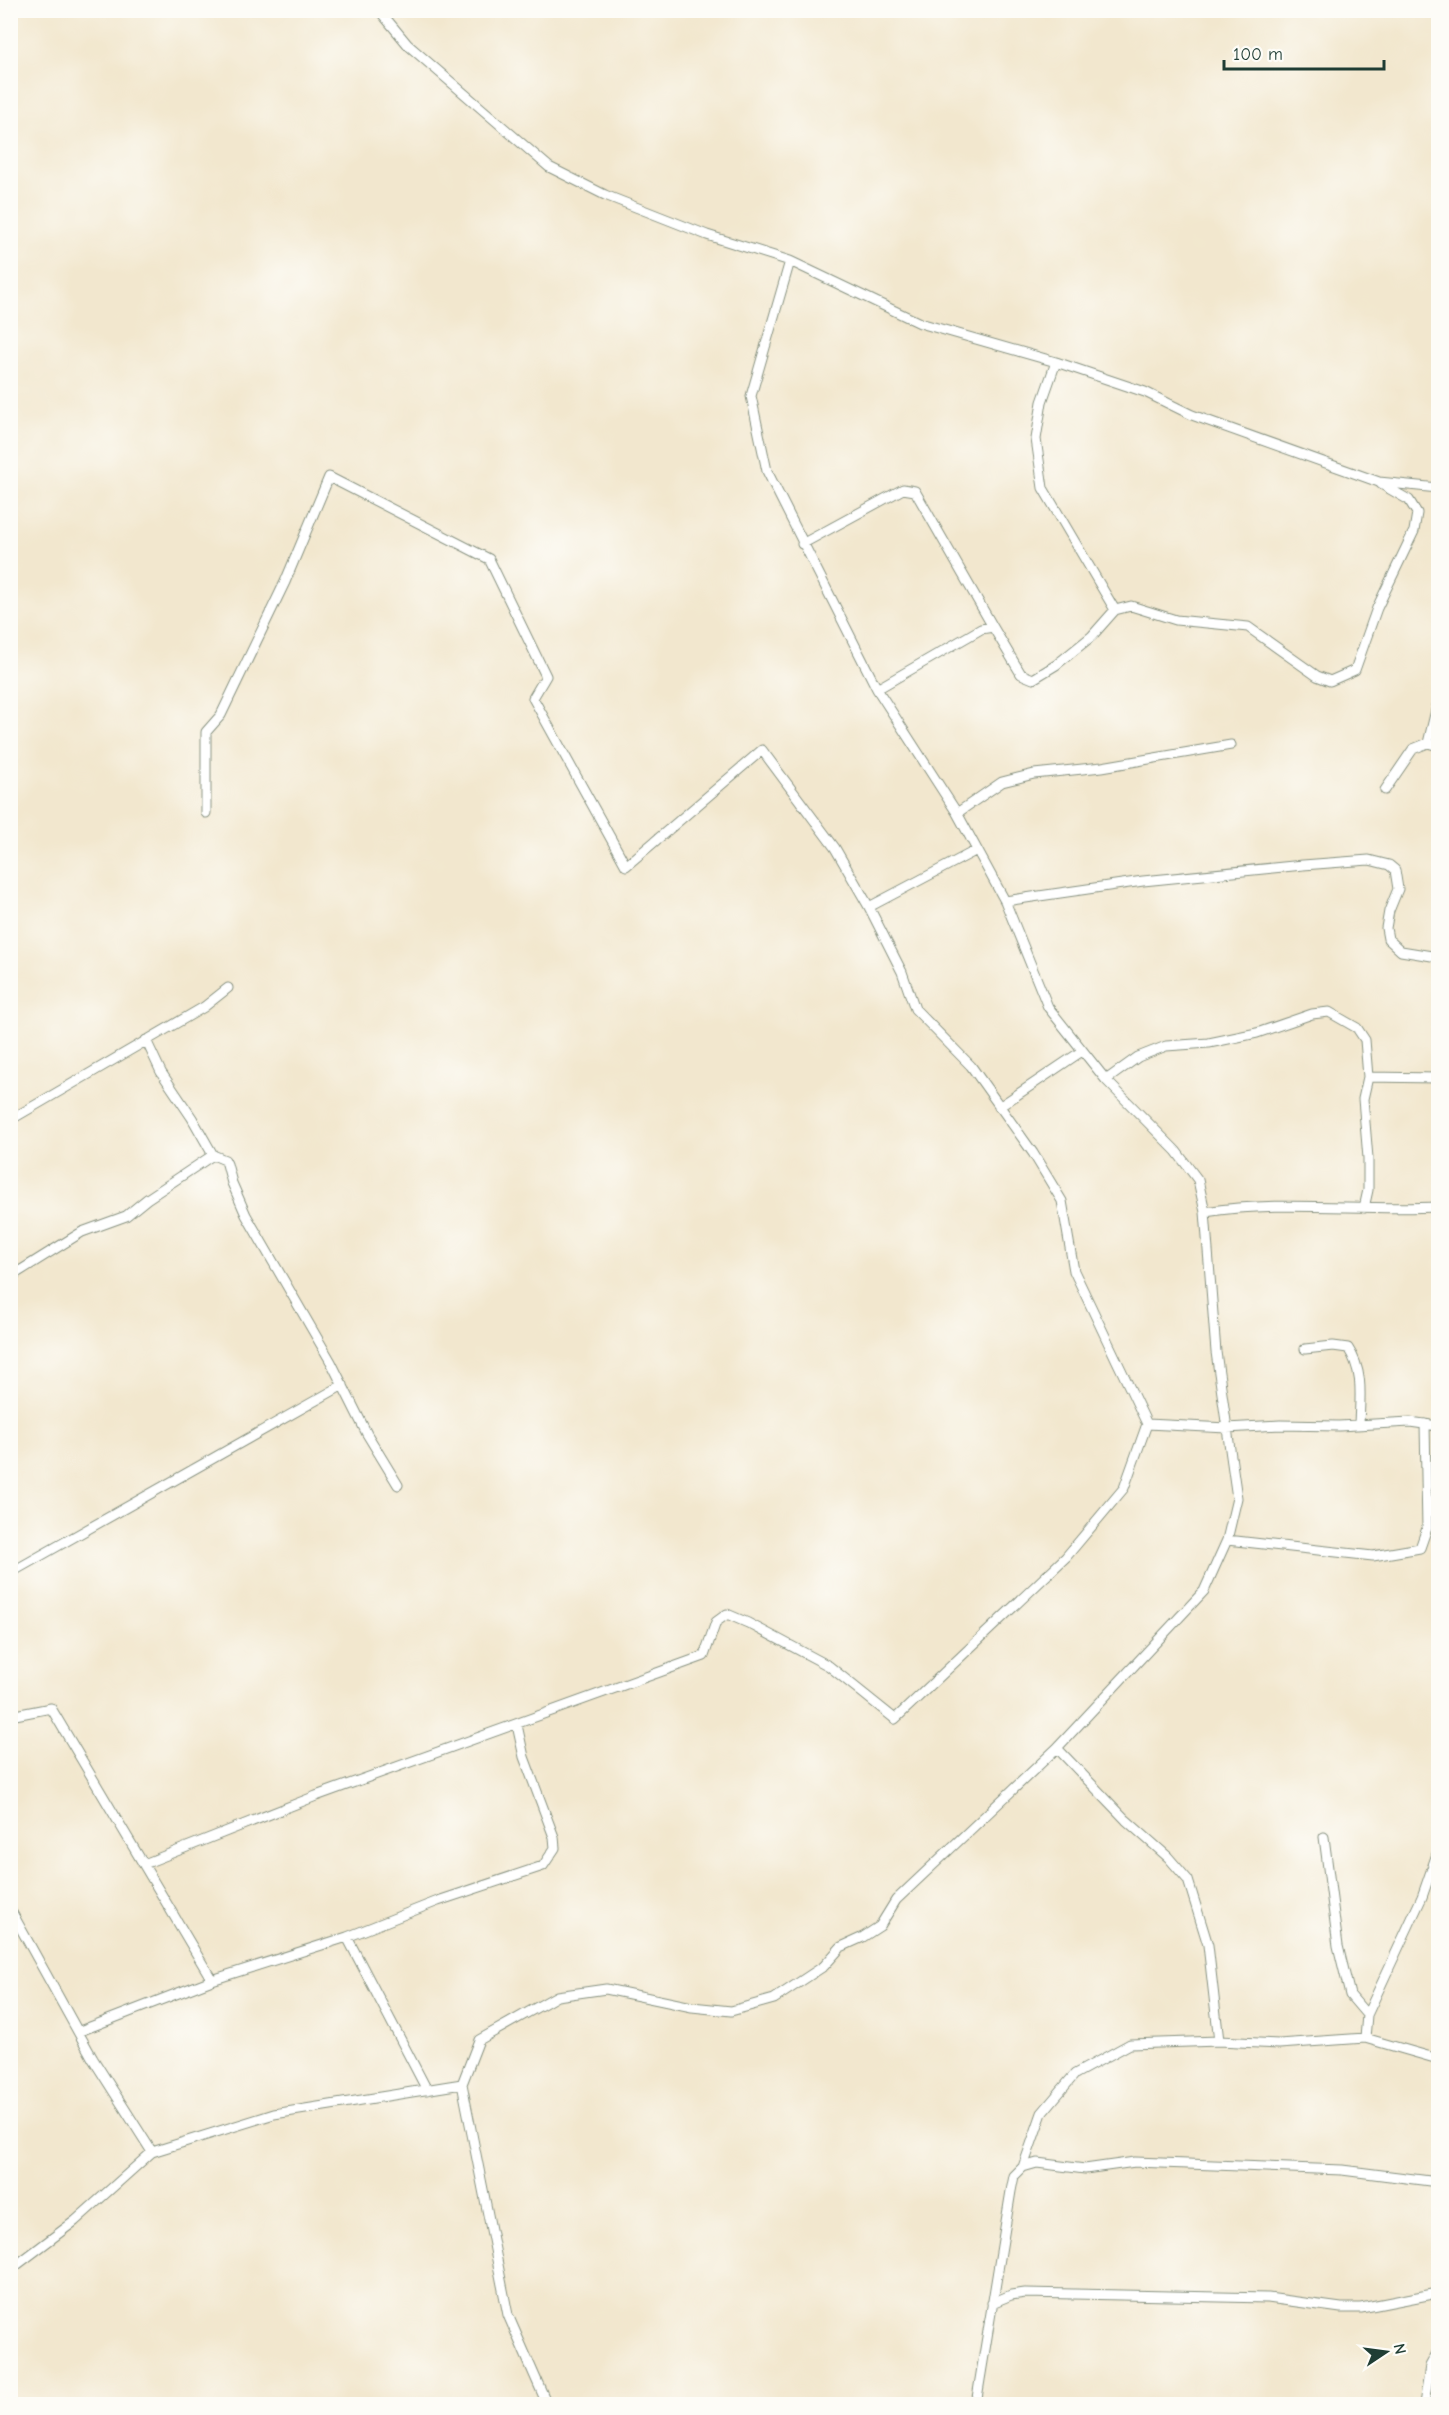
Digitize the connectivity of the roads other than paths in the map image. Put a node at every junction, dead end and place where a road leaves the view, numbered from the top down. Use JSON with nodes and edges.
{"nodes":[{"id":1,"x":379,"y":10,"type":"edge"},
{"id":2,"x":790,"y":261,"type":"junction"},
{"id":3,"x":1056,"y":362,"type":"junction"},
{"id":4,"x":1379,"y":482,"type":"junction"},
{"id":5,"x":1438,"y":488,"type":"edge"},
{"id":6,"x":802,"y":544,"type":"junction"},
{"id":7,"x":1115,"y":610,"type":"junction"},
{"id":8,"x":993,"y":627,"type":"junction"},
{"id":9,"x":877,"y":688,"type":"junction"},
{"id":10,"x":1438,"y":702,"type":"edge"},
{"id":11,"x":1428,"y":743,"type":"junction"},
{"id":12,"x":1231,"y":745,"type":"dead end"},
{"id":13,"x":1438,"y":746,"type":"edge"},
{"id":14,"x":1385,"y":790,"type":"dead end"},
{"id":15,"x":206,"y":813,"type":"dead end"},
{"id":16,"x":957,"y":813,"type":"junction"},
{"id":17,"x":975,"y":851,"type":"junction"},
{"id":18,"x":1005,"y":901,"type":"junction"},
{"id":19,"x":869,"y":907,"type":"junction"},
{"id":20,"x":1438,"y":957,"type":"edge"},
{"id":21,"x":228,"y":988,"type":"dead end"},
{"id":22,"x":146,"y":1040,"type":"junction"},
{"id":23,"x":1082,"y":1051,"type":"junction"},
{"id":24,"x":1368,"y":1077,"type":"junction"},
{"id":25,"x":1438,"y":1078,"type":"edge"},
{"id":26,"x":1106,"y":1080,"type":"junction"},
{"id":27,"x":999,"y":1107,"type":"junction"},
{"id":28,"x":10,"y":1120,"type":"edge"},
{"id":29,"x":213,"y":1155,"type":"junction"},
{"id":30,"x":1364,"y":1208,"type":"junction"},
{"id":31,"x":1438,"y":1208,"type":"edge"},
{"id":32,"x":1205,"y":1212,"type":"junction"},
{"id":33,"x":10,"y":1277,"type":"edge"},
{"id":34,"x":1305,"y":1349,"type":"dead end"},
{"id":35,"x":343,"y":1385,"type":"junction"},
{"id":36,"x":1147,"y":1424,"type":"junction"},
{"id":37,"x":1359,"y":1424,"type":"junction"},
{"id":38,"x":1425,"y":1424,"type":"junction"},
{"id":39,"x":1438,"y":1426,"type":"edge"},
{"id":40,"x":1227,"y":1428,"type":"junction"},
{"id":41,"x":398,"y":1485,"type":"dead end"},
{"id":42,"x":1438,"y":1527,"type":"edge"},
{"id":43,"x":1427,"y":1528,"type":"junction"},
{"id":44,"x":1227,"y":1539,"type":"junction"},
{"id":45,"x":10,"y":1573,"type":"edge"},
{"id":46,"x":10,"y":1716,"type":"edge"},
{"id":47,"x":518,"y":1725,"type":"junction"},
{"id":48,"x":1057,"y":1748,"type":"junction"},
{"id":49,"x":1324,"y":1837,"type":"dead end"},
{"id":50,"x":1438,"y":1851,"type":"edge"},
{"id":51,"x":144,"y":1864,"type":"junction"},
{"id":52,"x":10,"y":1909,"type":"edge"},
{"id":53,"x":348,"y":1937,"type":"junction"},
{"id":54,"x":212,"y":1980,"type":"junction"},
{"id":55,"x":1367,"y":2015,"type":"junction"},
{"id":56,"x":80,"y":2031,"type":"junction"},
{"id":57,"x":1365,"y":2038,"type":"junction"},
{"id":58,"x":1219,"y":2041,"type":"junction"},
{"id":59,"x":1438,"y":2059,"type":"edge"},
{"id":60,"x":462,"y":2084,"type":"junction"},
{"id":61,"x":427,"y":2090,"type":"junction"},
{"id":62,"x":152,"y":2152,"type":"junction"},
{"id":63,"x":1023,"y":2167,"type":"junction"},
{"id":64,"x":1438,"y":2182,"type":"edge"},
{"id":65,"x":10,"y":2270,"type":"edge"},
{"id":66,"x":1438,"y":2293,"type":"edge"},
{"id":67,"x":992,"y":2303,"type":"junction"},
{"id":68,"x":1438,"y":2351,"type":"edge"},
{"id":69,"x":547,"y":2404,"type":"edge"},
{"id":70,"x":976,"y":2404,"type":"edge"},
{"id":71,"x":1424,"y":2404,"type":"edge"}],
"edges":[{"from":1,"to":2,"type":"street"},
{"from":2,"to":3,"type":"street"},
{"from":2,"to":6,"type":"street"},
{"from":3,"to":4,"type":"street"},
{"from":3,"to":7,"type":"street"},
{"from":4,"to":5,"type":"street"},
{"from":4,"to":7,"type":"street"},
{"from":6,"to":8,"type":"street"},
{"from":6,"to":9,"type":"street"},
{"from":7,"to":8,"type":"street"},
{"from":8,"to":9,"type":"street"},
{"from":9,"to":16,"type":"street"},
{"from":10,"to":11,"type":"street"},
{"from":11,"to":13,"type":"street"},
{"from":11,"to":14,"type":"street"},
{"from":12,"to":16,"type":"street"},
{"from":15,"to":19,"type":"street"},
{"from":16,"to":17,"type":"street"},
{"from":17,"to":18,"type":"street"},
{"from":17,"to":19,"type":"street"},
{"from":18,"to":20,"type":"street"},
{"from":18,"to":23,"type":"street"},
{"from":19,"to":27,"type":"street"},
{"from":21,"to":22,"type":"street"},
{"from":22,"to":28,"type":"street"},
{"from":22,"to":29,"type":"street"},
{"from":23,"to":26,"type":"street"},
{"from":23,"to":27,"type":"street"},
{"from":24,"to":25,"type":"street"},
{"from":24,"to":26,"type":"street"},
{"from":24,"to":30,"type":"street"},
{"from":26,"to":32,"type":"street"},
{"from":27,"to":36,"type":"street"},
{"from":29,"to":33,"type":"street"},
{"from":29,"to":35,"type":"street"},
{"from":30,"to":31,"type":"street"},
{"from":30,"to":32,"type":"street"},
{"from":32,"to":40,"type":"street"},
{"from":34,"to":37,"type":"street"},
{"from":35,"to":41,"type":"street"},
{"from":35,"to":45,"type":"street"},
{"from":36,"to":40,"type":"street"},
{"from":36,"to":47,"type":"street"},
{"from":37,"to":38,"type":"street"},
{"from":37,"to":40,"type":"street"},
{"from":38,"to":39,"type":"street"},
{"from":38,"to":43,"type":"street"},
{"from":40,"to":44,"type":"street"},
{"from":42,"to":43,"type":"street"},
{"from":43,"to":44,"type":"street"},
{"from":44,"to":48,"type":"street"},
{"from":46,"to":51,"type":"street"},
{"from":47,"to":51,"type":"street"},
{"from":47,"to":53,"type":"street"},
{"from":48,"to":58,"type":"street"},
{"from":48,"to":60,"type":"street"},
{"from":49,"to":55,"type":"street"},
{"from":50,"to":55,"type":"street"},
{"from":51,"to":54,"type":"street"},
{"from":52,"to":56,"type":"street"},
{"from":53,"to":54,"type":"street"},
{"from":53,"to":61,"type":"street"},
{"from":54,"to":56,"type":"street"},
{"from":55,"to":57,"type":"street"},
{"from":56,"to":62,"type":"street"},
{"from":57,"to":58,"type":"street"},
{"from":57,"to":59,"type":"street"},
{"from":58,"to":63,"type":"street"},
{"from":60,"to":61,"type":"street"},
{"from":60,"to":69,"type":"street"},
{"from":61,"to":62,"type":"street"},
{"from":62,"to":65,"type":"street"},
{"from":63,"to":64,"type":"street"},
{"from":63,"to":67,"type":"street"},
{"from":66,"to":67,"type":"street"},
{"from":67,"to":70,"type":"street"},
{"from":68,"to":71,"type":"street"}]}
